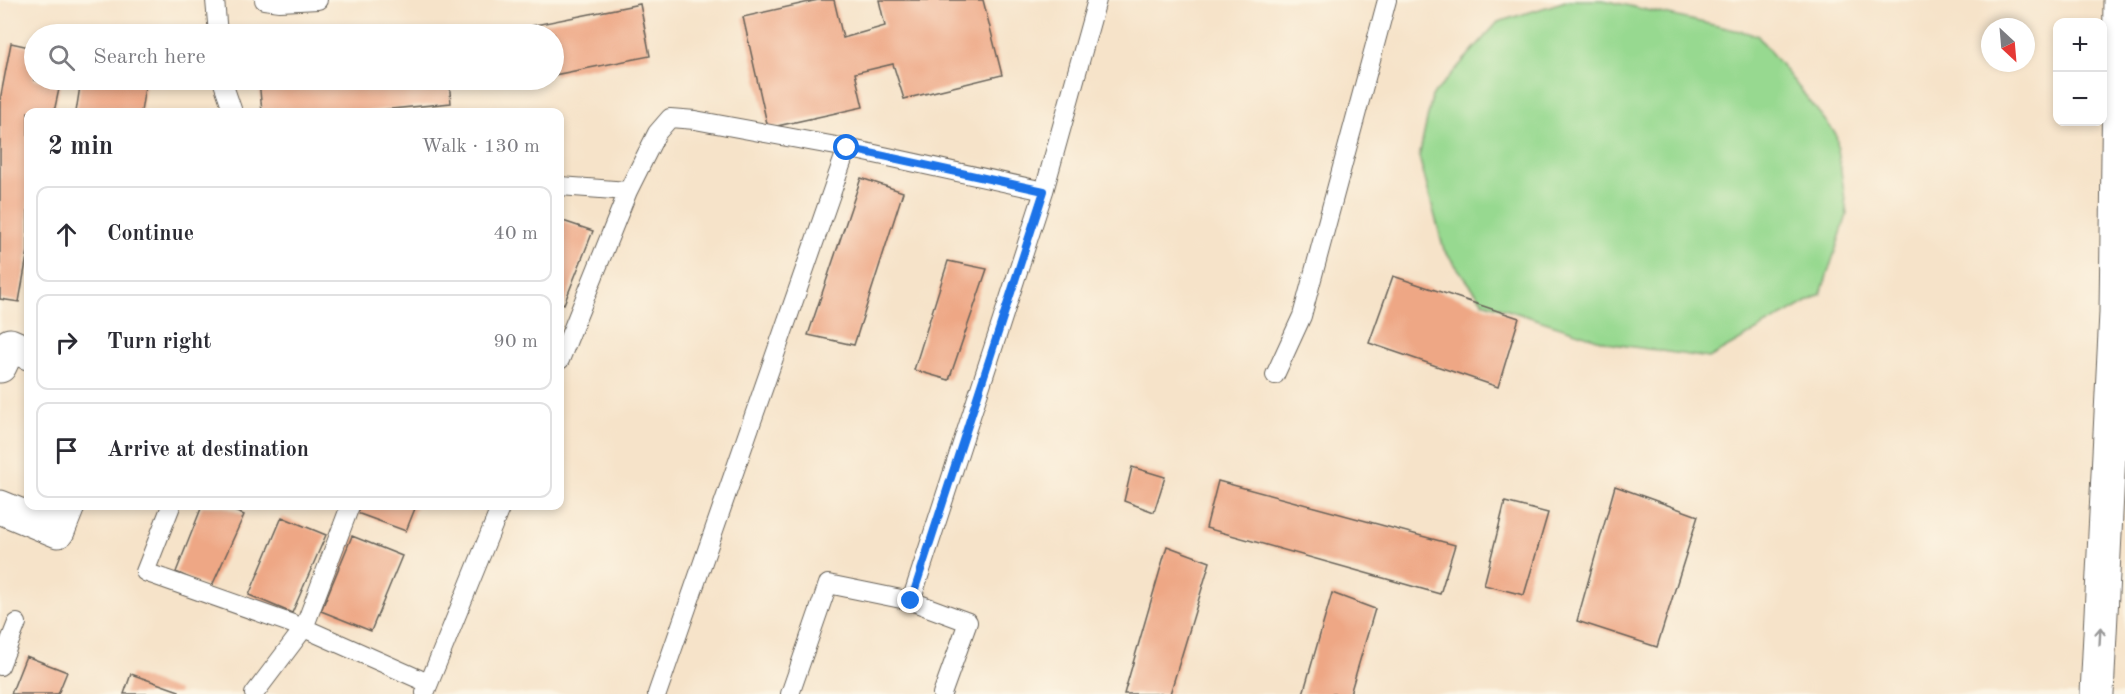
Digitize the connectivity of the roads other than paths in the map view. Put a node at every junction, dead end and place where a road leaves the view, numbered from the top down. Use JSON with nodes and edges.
{"nodes":[{"id":1,"x":215,"y":0,"type":"edge"},
{"id":2,"x":264,"y":0,"type":"edge"},
{"id":3,"x":318,"y":0,"type":"edge"},
{"id":4,"x":1097,"y":0,"type":"edge"},
{"id":5,"x":1387,"y":0,"type":"edge"},
{"id":6,"x":2120,"y":0,"type":"edge"},
{"id":7,"x":217,"y":24,"type":"edge"},
{"id":8,"x":225,"y":90,"type":"edge"},
{"id":9,"x":232,"y":108,"type":"edge"},
{"id":10,"x":847,"y":148,"type":"junction"},
{"id":11,"x":564,"y":186,"type":"edge"},
{"id":12,"x":628,"y":191,"type":"junction"},
{"id":13,"x":1044,"y":191,"type":"junction"},
{"id":14,"x":564,"y":350,"type":"edge"},
{"id":15,"x":24,"y":351,"type":"edge"},
{"id":16,"x":0,"y":366,"type":"edge"},
{"id":17,"x":1275,"y":375,"type":"dead end"},
{"id":18,"x":0,"y":507,"type":"edge"},
{"id":19,"x":66,"y":510,"type":"edge"},
{"id":20,"x":169,"y":510,"type":"edge"},
{"id":21,"x":348,"y":510,"type":"edge"},
{"id":22,"x":499,"y":510,"type":"edge"},
{"id":23,"x":911,"y":601,"type":"junction"},
{"id":24,"x":17,"y":623,"type":"dead end"},
{"id":25,"x":304,"y":628,"type":"junction"},
{"id":26,"x":0,"y":666,"type":"edge"},
{"id":27,"x":426,"y":688,"type":"edge"},
{"id":28,"x":254,"y":694,"type":"edge"},
{"id":29,"x":657,"y":694,"type":"edge"},
{"id":30,"x":790,"y":694,"type":"edge"},
{"id":31,"x":942,"y":694,"type":"edge"},
{"id":32,"x":2097,"y":694,"type":"edge"}],
"edges":[{"from":1,"to":7,"type":"lane"},
{"from":2,"to":3,"type":"lane"},
{"from":4,"to":13,"type":"lane"},
{"from":5,"to":17,"type":"lane"},
{"from":32,"to":6,"type":"main road","one_way":true},
{"from":8,"to":9,"type":"lane"},
{"from":10,"to":12,"type":"lane"},
{"from":10,"to":13,"type":"lane"},
{"from":10,"to":29,"type":"lane"},
{"from":11,"to":12,"type":"lane"},
{"from":12,"to":14,"type":"lane"},
{"from":13,"to":23,"type":"lane"},
{"from":15,"to":16,"type":"main road"},
{"from":18,"to":19,"type":"main road"},
{"from":20,"to":25,"type":"lane"},
{"from":21,"to":25,"type":"lane"},
{"from":22,"to":27,"type":"lane"},
{"from":23,"to":30,"type":"lane"},
{"from":23,"to":31,"type":"lane"},
{"from":24,"to":26,"type":"lane"},
{"from":25,"to":27,"type":"lane"},
{"from":25,"to":28,"type":"lane"}]}
